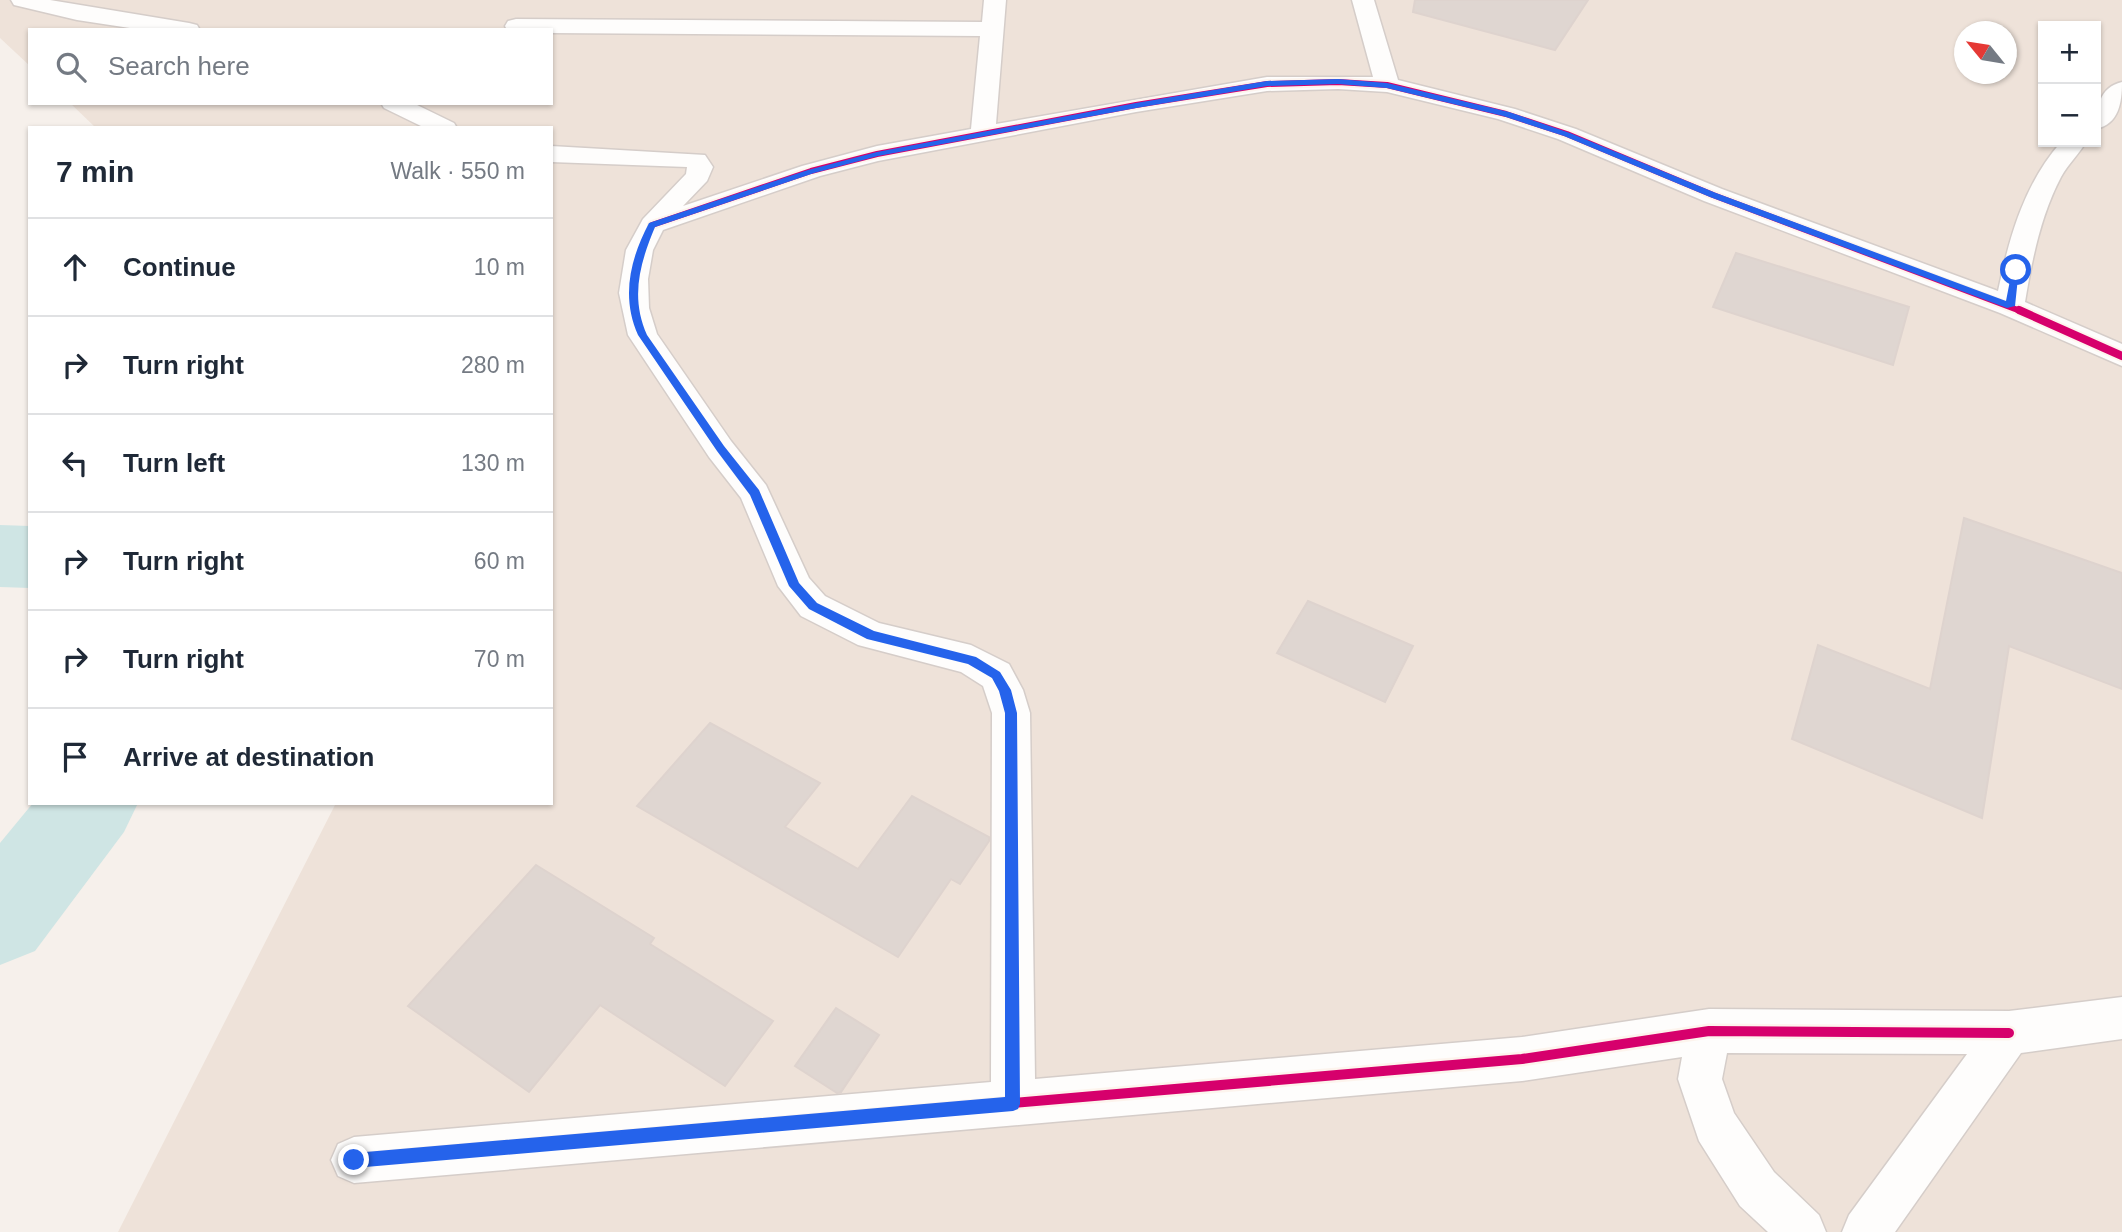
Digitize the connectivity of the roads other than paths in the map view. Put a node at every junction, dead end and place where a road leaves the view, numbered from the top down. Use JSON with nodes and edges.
{"nodes":[{"id":1,"x":22,"y":0,"type":"edge"},
{"id":2,"x":995,"y":0,"type":"edge"},
{"id":3,"x":1363,"y":0,"type":"edge"},
{"id":4,"x":516,"y":26,"type":"dead end"},
{"id":5,"x":176,"y":28,"type":"edge"},
{"id":6,"x":992,"y":29,"type":"junction"},
{"id":7,"x":1387,"y":85,"type":"junction"},
{"id":8,"x":2122,"y":89,"type":"edge"},
{"id":9,"x":397,"y":105,"type":"edge"},
{"id":10,"x":2101,"y":116,"type":"edge"},
{"id":11,"x":441,"y":126,"type":"edge"},
{"id":12,"x":983,"y":134,"type":"junction"},
{"id":13,"x":2070,"y":147,"type":"edge"},
{"id":14,"x":553,"y":154,"type":"edge"},
{"id":15,"x":652,"y":225,"type":"junction"},
{"id":16,"x":2010,"y":306,"type":"junction"},
{"id":17,"x":2122,"y":356,"type":"edge"},
{"id":18,"x":2122,"y":1018,"type":"edge"},
{"id":19,"x":1709,"y":1031,"type":"junction"},
{"id":20,"x":2009,"y":1033,"type":"junction"},
{"id":21,"x":1013,"y":1104,"type":"junction"},
{"id":22,"x":354,"y":1160,"type":"dead end"},
{"id":23,"x":1802,"y":1232,"type":"edge"},
{"id":24,"x":1866,"y":1232,"type":"edge"}],
"edges":[{"from":1,"to":5,"type":"street"},
{"from":2,"to":6,"type":"street"},
{"from":3,"to":7,"type":"street"},
{"from":4,"to":6,"type":"street"},
{"from":6,"to":12,"type":"street"},
{"from":7,"to":12,"type":"street"},
{"from":7,"to":16,"type":"street"},
{"from":8,"to":10,"type":"street"},
{"from":9,"to":11,"type":"street"},
{"from":12,"to":15,"type":"street"},
{"from":13,"to":16,"type":"street"},
{"from":14,"to":15,"type":"street"},
{"from":15,"to":21,"type":"street"},
{"from":16,"to":17,"type":"street"},
{"from":18,"to":20,"type":"street"},
{"from":19,"to":20,"type":"street"},
{"from":19,"to":21,"type":"street"},
{"from":19,"to":23,"type":"street"},
{"from":20,"to":24,"type":"street"},
{"from":21,"to":22,"type":"street"}]}
